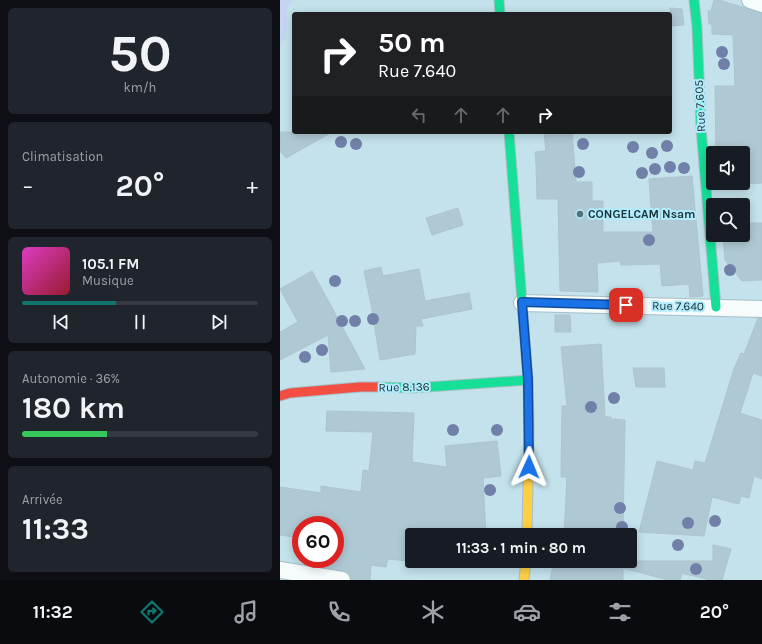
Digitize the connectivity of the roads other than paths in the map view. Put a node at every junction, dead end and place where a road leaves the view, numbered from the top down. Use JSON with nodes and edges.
{"nodes":[{"id":1,"x":499,"y":0,"type":"edge"},
{"id":2,"x":694,"y":0,"type":"edge"},
{"id":3,"x":750,"y":0,"type":"edge"},
{"id":4,"x":762,"y":4,"type":"edge"},
{"id":5,"x":500,"y":12,"type":"edge"},
{"id":6,"x":509,"y":134,"type":"edge"},
{"id":7,"x":522,"y":302,"type":"junction"},
{"id":8,"x":716,"y":307,"type":"junction"},
{"id":9,"x":762,"y":308,"type":"edge"},
{"id":10,"x":528,"y":380,"type":"junction"},
{"id":11,"x":280,"y":396,"type":"edge"},
{"id":12,"x":528,"y":528,"type":"edge"},
{"id":13,"x":525,"y":568,"type":"edge"},
{"id":14,"x":280,"y":570,"type":"edge"},
{"id":15,"x":342,"y":580,"type":"edge"},
{"id":16,"x":524,"y":580,"type":"edge"}],
"edges":[{"from":1,"to":5,"type":"street"},
{"from":2,"to":8,"type":"street","name":"Rue 7.605"},
{"from":3,"to":4,"type":"street"},
{"from":6,"to":7,"type":"street"},
{"from":7,"to":8,"type":"street","name":"Rue 7.640"},
{"from":7,"to":10,"type":"street"},
{"from":8,"to":9,"type":"street","name":"Rue 7.640"},
{"from":10,"to":11,"type":"street","name":"Rue 8.136"},
{"from":10,"to":12,"type":"street"},
{"from":13,"to":16,"type":"street"},
{"from":14,"to":15,"type":"street"}]}
